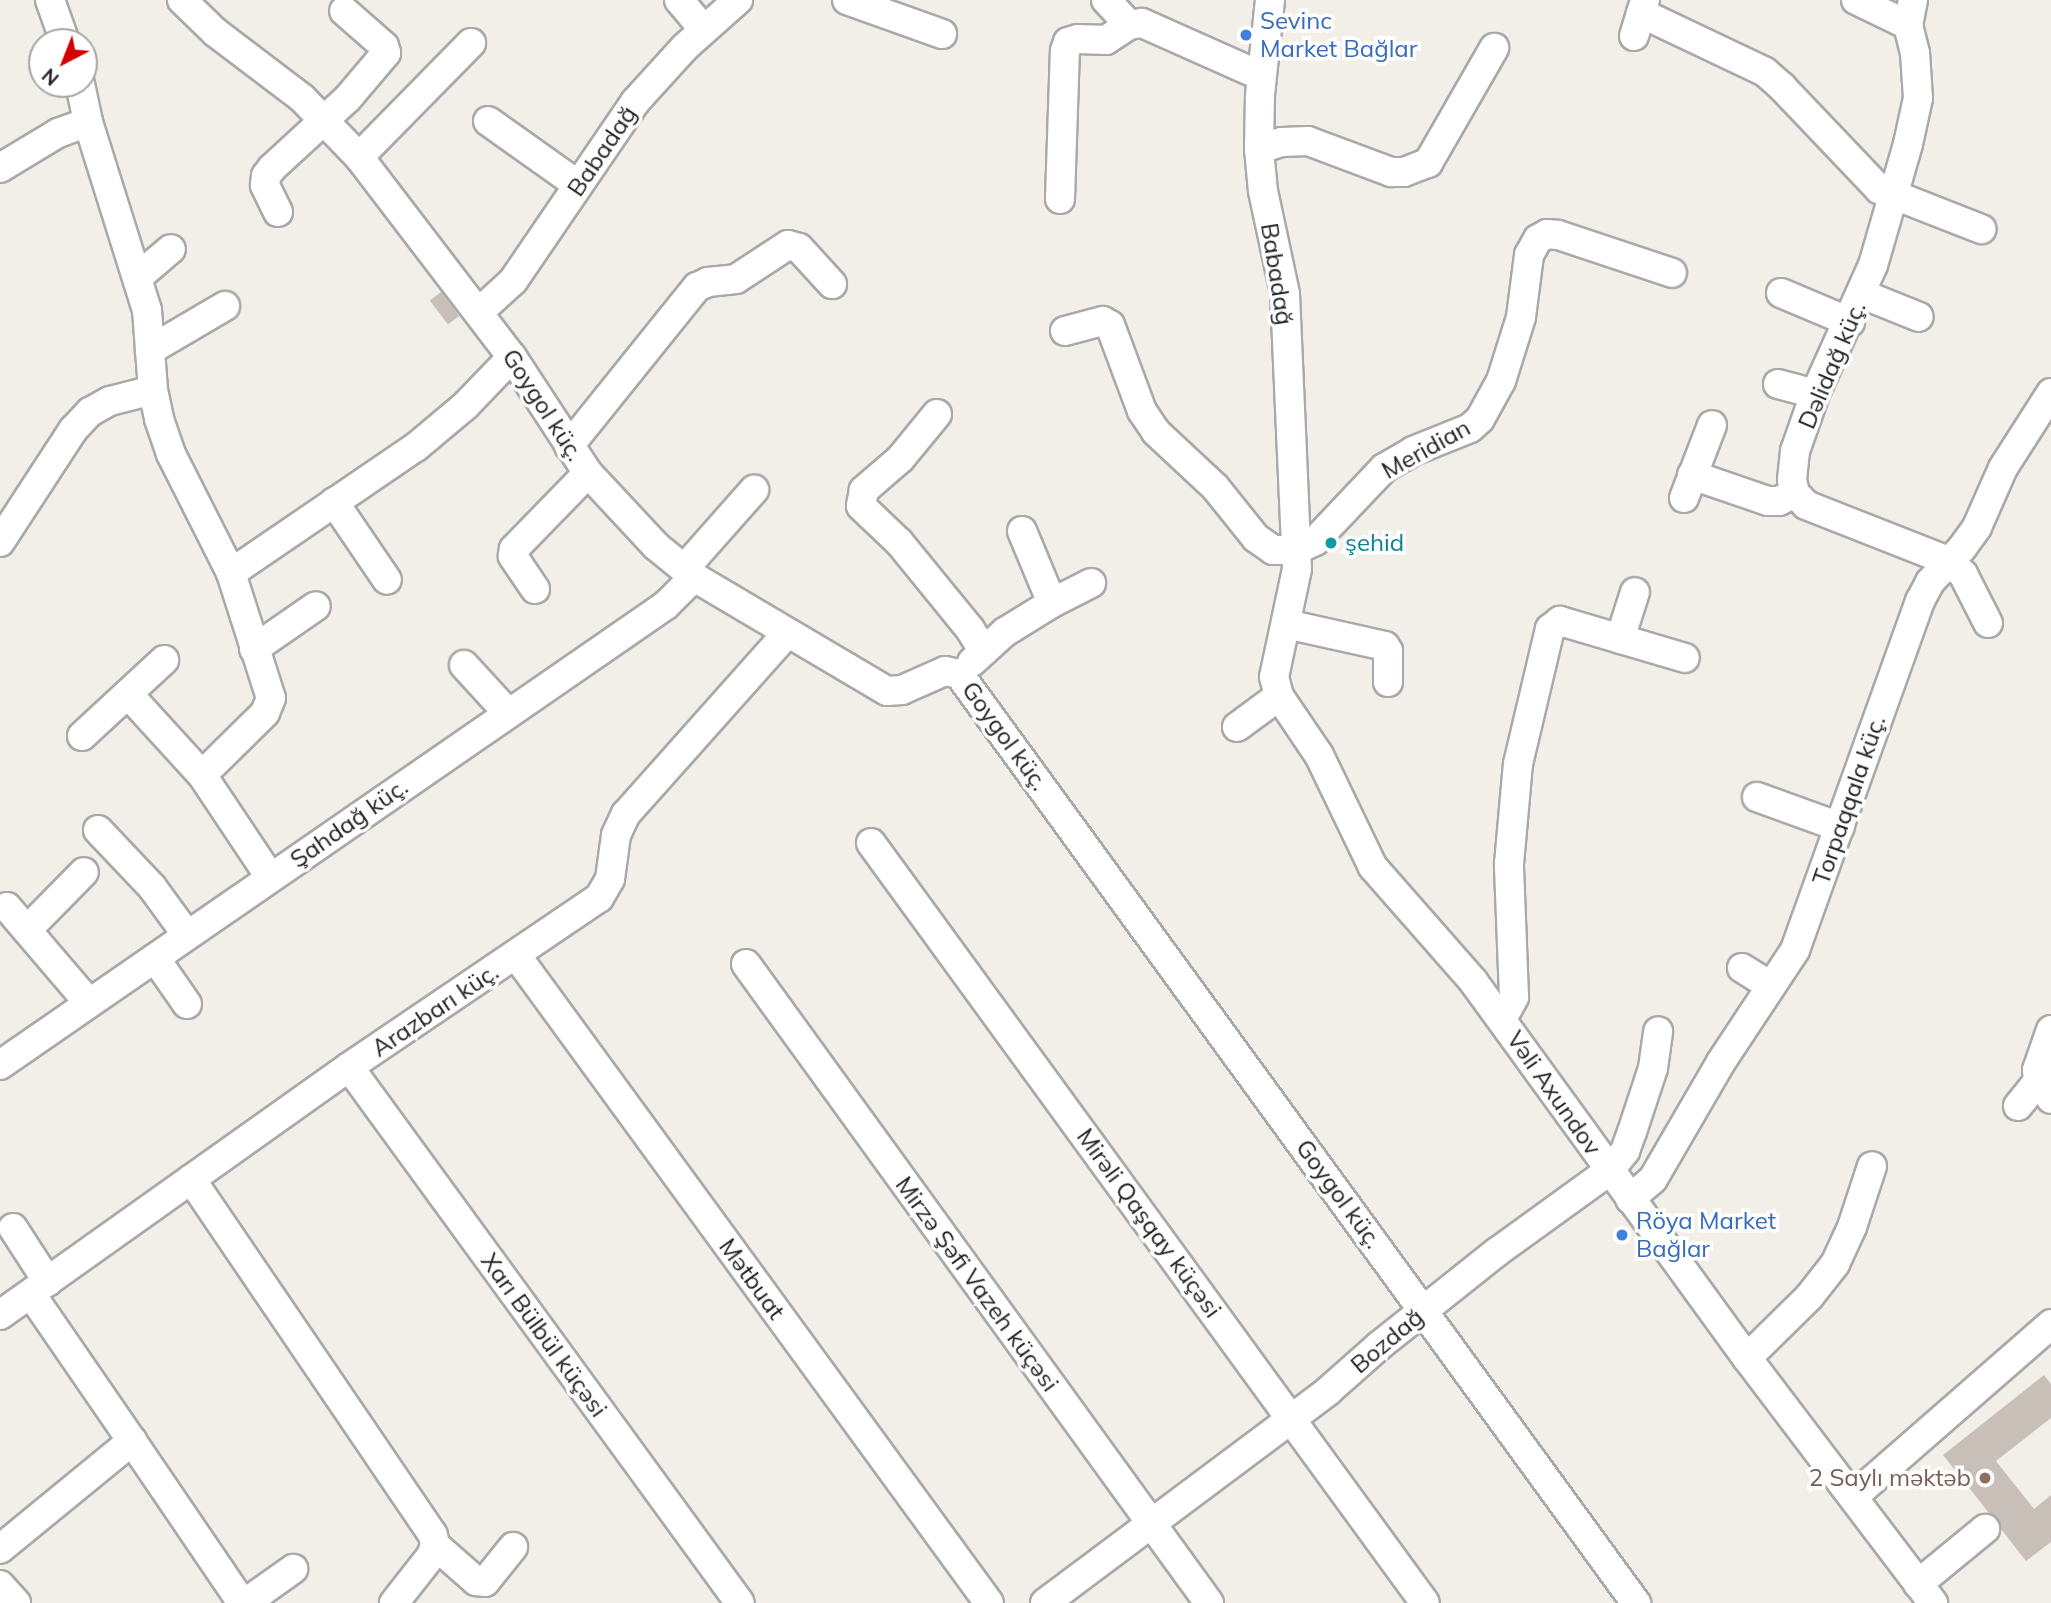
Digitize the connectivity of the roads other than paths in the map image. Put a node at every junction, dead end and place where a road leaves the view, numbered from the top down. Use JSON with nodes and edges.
{"nodes":[{"id":1,"x":50,"y":0,"type":"edge"},
{"id":2,"x":182,"y":0,"type":"edge"},
{"id":3,"x":679,"y":0,"type":"edge"},
{"id":4,"x":738,"y":0,"type":"edge"},
{"id":5,"x":847,"y":0,"type":"edge"},
{"id":6,"x":1106,"y":0,"type":"edge"},
{"id":7,"x":1270,"y":0,"type":"edge"},
{"id":8,"x":1856,"y":0,"type":"edge"},
{"id":9,"x":344,"y":11,"type":"dead end"},
{"id":10,"x":1910,"y":12,"type":"edge"},
{"id":11,"x":1640,"y":16,"type":"edge"},
{"id":12,"x":1129,"y":25,"type":"junction"},
{"id":13,"x":60,"y":28,"type":"edge"},
{"id":14,"x":704,"y":29,"type":"junction"},
{"id":15,"x":942,"y":34,"type":"dead end"},
{"id":16,"x":471,"y":43,"type":"dead end"},
{"id":17,"x":1494,"y":48,"type":"dead end"},
{"id":18,"x":1261,"y":76,"type":"junction"},
{"id":19,"x":83,"y":98,"type":"edge"},
{"id":20,"x":324,"y":119,"type":"junction"},
{"id":21,"x":488,"y":121,"type":"dead end"},
{"id":22,"x":88,"y":122,"type":"junction"},
{"id":23,"x":1259,"y":149,"type":"junction"},
{"id":24,"x":359,"y":157,"type":"junction"},
{"id":25,"x":0,"y":168,"type":"edge"},
{"id":26,"x":578,"y":184,"type":"junction"},
{"id":27,"x":1891,"y":196,"type":"junction"},
{"id":28,"x":1060,"y":200,"type":"dead end"},
{"id":29,"x":278,"y":212,"type":"dead end"},
{"id":30,"x":1981,"y":229,"type":"dead end"},
{"id":31,"x":171,"y":249,"type":"dead end"},
{"id":32,"x":1672,"y":273,"type":"dead end"},
{"id":33,"x":138,"y":276,"type":"junction"},
{"id":34,"x":832,"y":285,"type":"dead end"},
{"id":35,"x":1780,"y":293,"type":"dead end"},
{"id":36,"x":1862,"y":294,"type":"junction"},
{"id":37,"x":225,"y":306,"type":"dead end"},
{"id":38,"x":480,"y":312,"type":"junction"},
{"id":39,"x":1919,"y":317,"type":"dead end"},
{"id":40,"x":1850,"y":322,"type":"junction"},
{"id":41,"x":1065,"y":331,"type":"dead end"},
{"id":42,"x":150,"y":350,"type":"junction"},
{"id":43,"x":512,"y":357,"type":"junction"},
{"id":44,"x":1778,"y":384,"type":"dead end"},
{"id":45,"x":153,"y":390,"type":"junction"},
{"id":46,"x":2051,"y":393,"type":"edge"},
{"id":47,"x":1815,"y":394,"type":"junction"},
{"id":48,"x":937,"y":414,"type":"dead end"},
{"id":49,"x":1712,"y":425,"type":"dead end"},
{"id":50,"x":569,"y":446,"type":"junction"},
{"id":51,"x":588,"y":473,"type":"junction"},
{"id":52,"x":754,"y":490,"type":"dead end"},
{"id":53,"x":1796,"y":493,"type":"junction"},
{"id":54,"x":334,"y":502,"type":"junction"},
{"id":55,"x":1022,"y":531,"type":"dead end"},
{"id":56,"x":0,"y":542,"type":"edge"},
{"id":57,"x":1296,"y":550,"type":"junction"},
{"id":58,"x":1948,"y":561,"type":"junction"},
{"id":59,"x":231,"y":573,"type":"junction"},
{"id":60,"x":689,"y":573,"type":"junction"},
{"id":61,"x":387,"y":580,"type":"dead end"},
{"id":62,"x":1091,"y":583,"type":"dead end"},
{"id":63,"x":535,"y":589,"type":"dead end"},
{"id":64,"x":1634,"y":592,"type":"dead end"},
{"id":65,"x":1052,"y":603,"type":"junction"},
{"id":66,"x":316,"y":606,"type":"dead end"},
{"id":67,"x":1988,"y":623,"type":"dead end"},
{"id":68,"x":1286,"y":624,"type":"junction"},
{"id":69,"x":788,"y":633,"type":"junction"},
{"id":70,"x":1620,"y":639,"type":"junction"},
{"id":71,"x":254,"y":649,"type":"junction"},
{"id":72,"x":983,"y":651,"type":"junction"},
{"id":73,"x":1685,"y":658,"type":"dead end"},
{"id":74,"x":164,"y":660,"type":"dead end"},
{"id":75,"x":464,"y":665,"type":"dead end"},
{"id":76,"x":960,"y":674,"type":"junction"},
{"id":77,"x":1388,"y":682,"type":"dead end"},
{"id":78,"x":128,"y":694,"type":"junction"},
{"id":79,"x":1279,"y":696,"type":"junction"},
{"id":80,"x":508,"y":713,"type":"junction"},
{"id":81,"x":1237,"y":727,"type":"dead end"},
{"id":82,"x":82,"y":736,"type":"dead end"},
{"id":83,"x":202,"y":775,"type":"junction"},
{"id":84,"x":1757,"y":797,"type":"dead end"},
{"id":85,"x":1840,"y":827,"type":"junction"},
{"id":86,"x":98,"y":830,"type":"dead end"},
{"id":87,"x":871,"y":843,"type":"dead end"},
{"id":88,"x":84,"y":872,"type":"dead end"},
{"id":89,"x":270,"y":877,"type":"junction"},
{"id":90,"x":7,"y":907,"type":"dead end"},
{"id":91,"x":27,"y":930,"type":"junction"},
{"id":92,"x":187,"y":935,"type":"junction"},
{"id":93,"x":516,"y":955,"type":"junction"},
{"id":94,"x":155,"y":958,"type":"junction"},
{"id":95,"x":746,"y":964,"type":"dead end"},
{"id":96,"x":1742,"y":968,"type":"dead end"},
{"id":97,"x":1771,"y":986,"type":"junction"},
{"id":98,"x":89,"y":1003,"type":"junction"},
{"id":99,"x":187,"y":1004,"type":"dead end"},
{"id":100,"x":1502,"y":1019,"type":"junction"},
{"id":101,"x":2051,"y":1030,"type":"edge"},
{"id":102,"x":1658,"y":1031,"type":"dead end"},
{"id":103,"x":0,"y":1065,"type":"edge"},
{"id":104,"x":349,"y":1068,"type":"junction"},
{"id":105,"x":2045,"y":1090,"type":"edge"},
{"id":106,"x":2018,"y":1106,"type":"dead end"},
{"id":107,"x":1872,"y":1166,"type":"dead end"},
{"id":108,"x":1609,"y":1171,"type":"junction"},
{"id":109,"x":191,"y":1179,"type":"junction"},
{"id":110,"x":1630,"y":1199,"type":"junction"},
{"id":111,"x":13,"y":1228,"type":"dead end"},
{"id":112,"x":40,"y":1288,"type":"junction"},
{"id":113,"x":1424,"y":1310,"type":"junction"},
{"id":114,"x":0,"y":1315,"type":"edge"},
{"id":115,"x":2051,"y":1324,"type":"edge"},
{"id":116,"x":1747,"y":1358,"type":"junction"},
{"id":117,"x":1292,"y":1418,"type":"junction"},
{"id":118,"x":132,"y":1441,"type":"junction"},
{"id":119,"x":1853,"y":1497,"type":"junction"},
{"id":120,"x":1151,"y":1523,"type":"junction"},
{"id":121,"x":1985,"y":1529,"type":"dead end"},
{"id":122,"x":435,"y":1545,"type":"junction"},
{"id":123,"x":513,"y":1548,"type":"dead end"},
{"id":124,"x":0,"y":1549,"type":"edge"},
{"id":125,"x":293,"y":1569,"type":"dead end"},
{"id":126,"x":0,"y":1585,"type":"edge"},
{"id":127,"x":1926,"y":1594,"type":"edge"},
{"id":128,"x":16,"y":1603,"type":"edge"},
{"id":129,"x":394,"y":1603,"type":"edge"},
{"id":130,"x":740,"y":1603,"type":"edge"},
{"id":131,"x":989,"y":1603,"type":"edge"},
{"id":132,"x":1045,"y":1603,"type":"edge"},
{"id":133,"x":1209,"y":1603,"type":"edge"},
{"id":134,"x":1425,"y":1603,"type":"edge"},
{"id":135,"x":1636,"y":1603,"type":"edge"}],
"edges":[{"from":1,"to":13,"type":"street"},
{"from":2,"to":20,"type":"street","name":"Goygol küç."},
{"from":3,"to":14,"type":"street"},
{"from":4,"to":14,"type":"street","name":"Babadağ"},
{"from":5,"to":15,"type":"street"},
{"from":6,"to":12,"type":"street"},
{"from":7,"to":18,"type":"street","name":"Babadağ"},
{"from":8,"to":10,"type":"street"},
{"from":9,"to":20,"type":"street"},
{"from":10,"to":27,"type":"street","name":"Dəlidağ küç."},
{"from":11,"to":27,"type":"street"},
{"from":12,"to":18,"type":"street"},
{"from":12,"to":28,"type":"street"},
{"from":14,"to":26,"type":"street","name":"Babadağ"},
{"from":16,"to":24,"type":"street"},
{"from":17,"to":23,"type":"street"},
{"from":18,"to":23,"type":"street","name":"Babadağ"},
{"from":19,"to":22,"type":"street"},
{"from":20,"to":24,"type":"street","name":"Goygol küç."},
{"from":20,"to":29,"type":"street"},
{"from":21,"to":26,"type":"street"},
{"from":22,"to":25,"type":"street"},
{"from":22,"to":33,"type":"street"},
{"from":23,"to":57,"type":"street","name":"Babadağ"},
{"from":24,"to":38,"type":"street","name":"Goygol küç."},
{"from":26,"to":38,"type":"street","name":"Babadağ"},
{"from":27,"to":30,"type":"street"},
{"from":27,"to":36,"type":"street","name":"Dəlidağ küç."},
{"from":31,"to":33,"type":"street"},
{"from":32,"to":57,"type":"street","name":"Meridian"},
{"from":33,"to":42,"type":"street"},
{"from":34,"to":50,"type":"street"},
{"from":35,"to":40,"type":"street"},
{"from":36,"to":39,"type":"street"},
{"from":36,"to":40,"type":"street","name":"Dəlidağ küç."},
{"from":37,"to":42,"type":"street"},
{"from":38,"to":43,"type":"street","name":"Goygol küç."},
{"from":40,"to":47,"type":"street","name":"Dəlidağ küç."},
{"from":41,"to":57,"type":"street"},
{"from":42,"to":45,"type":"street"},
{"from":43,"to":50,"type":"street","name":"Goygol küç."},
{"from":43,"to":54,"type":"street"},
{"from":44,"to":47,"type":"street"},
{"from":45,"to":56,"type":"street"},
{"from":45,"to":59,"type":"street"},
{"from":46,"to":58,"type":"street","name":"Torpaqqala küç."},
{"from":47,"to":53,"type":"street","name":"Dəlidağ küç."},
{"from":48,"to":72,"type":"street"},
{"from":49,"to":53,"type":"street"},
{"from":50,"to":51,"type":"street","name":"Goygol küç."},
{"from":51,"to":60,"type":"street","name":"Goygol küç."},
{"from":51,"to":63,"type":"street"},
{"from":52,"to":60,"type":"street","name":"Şahdağ küç."},
{"from":53,"to":58,"type":"street"},
{"from":54,"to":59,"type":"street"},
{"from":54,"to":61,"type":"street"},
{"from":55,"to":65,"type":"street"},
{"from":57,"to":68,"type":"street"},
{"from":58,"to":67,"type":"street"},
{"from":58,"to":85,"type":"street","name":"Torpaqqala küç."},
{"from":59,"to":71,"type":"street"},
{"from":60,"to":69,"type":"street","name":"Goygol küç."},
{"from":60,"to":80,"type":"street","name":"Şahdağ küç."},
{"from":62,"to":65,"type":"street"},
{"from":64,"to":70,"type":"street"},
{"from":65,"to":72,"type":"street"},
{"from":66,"to":71,"type":"street"},
{"from":68,"to":77,"type":"street"},
{"from":68,"to":79,"type":"street"},
{"from":69,"to":76,"type":"street","name":"Goygol küç."},
{"from":69,"to":93,"type":"street","name":"Arazbarı küç."},
{"from":70,"to":73,"type":"street"},
{"from":70,"to":100,"type":"street"},
{"from":71,"to":83,"type":"street"},
{"from":72,"to":76,"type":"street"},
{"from":74,"to":78,"type":"street"},
{"from":75,"to":80,"type":"street"},
{"from":76,"to":113,"type":"street","name":"Goygol küç."},
{"from":78,"to":82,"type":"street"},
{"from":78,"to":83,"type":"street"},
{"from":79,"to":81,"type":"street"},
{"from":79,"to":100,"type":"street","name":"Vəli Axundov"},
{"from":80,"to":89,"type":"street","name":"Şahdağ küç."},
{"from":83,"to":89,"type":"street"},
{"from":84,"to":85,"type":"street"},
{"from":85,"to":97,"type":"street","name":"Torpaqqala küç."},
{"from":86,"to":92,"type":"street"},
{"from":87,"to":117,"type":"street","name":"Mirəli Qaşqay küçəsi"},
{"from":88,"to":91,"type":"street"},
{"from":89,"to":92,"type":"street","name":"Şahdağ küç."},
{"from":90,"to":91,"type":"street"},
{"from":91,"to":98,"type":"street"},
{"from":92,"to":94,"type":"street","name":"Şahdağ küç."},
{"from":93,"to":104,"type":"street","name":"Arazbarı küç."},
{"from":93,"to":131,"type":"street","name":"Mətbuat"},
{"from":94,"to":98,"type":"street","name":"Şahdağ küç."},
{"from":94,"to":99,"type":"street"},
{"from":95,"to":120,"type":"street","name":"Mirzə Şəfi Vazeh küçəsi"},
{"from":96,"to":97,"type":"street"},
{"from":97,"to":110,"type":"street","name":"Torpaqqala küç."},
{"from":98,"to":103,"type":"street","name":"Şahdağ küç."},
{"from":100,"to":108,"type":"street","name":"Vəli Axundov"},
{"from":101,"to":105,"type":"street"},
{"from":102,"to":108,"type":"street","name":"Bozdağ"},
{"from":104,"to":109,"type":"street","name":"Arazbarı küç."},
{"from":104,"to":130,"type":"street","name":"Xarı Bülbül küçəsi"},
{"from":105,"to":106,"type":"street"},
{"from":107,"to":116,"type":"street"},
{"from":108,"to":110,"type":"street","name":"Vəli Axundov"},
{"from":108,"to":113,"type":"street","name":"Bozdağ"},
{"from":109,"to":112,"type":"street","name":"Arazbarı küç."},
{"from":109,"to":122,"type":"street"},
{"from":110,"to":116,"type":"street","name":"Vəli Axundov"},
{"from":111,"to":112,"type":"street"},
{"from":112,"to":114,"type":"street","name":"Arazbarı küç."},
{"from":112,"to":118,"type":"street"},
{"from":113,"to":117,"type":"street","name":"Bozdağ"},
{"from":113,"to":135,"type":"street","name":"Goygol küç."},
{"from":115,"to":119,"type":"street"},
{"from":116,"to":119,"type":"street","name":"Vəli Axundov"},
{"from":117,"to":120,"type":"street","name":"Bozdağ"},
{"from":117,"to":134,"type":"street","name":"Mirəli Qaşqay küçəsi"},
{"from":118,"to":124,"type":"street"},
{"from":118,"to":125,"type":"street"},
{"from":119,"to":127,"type":"street","name":"Vəli Axundov"},
{"from":120,"to":132,"type":"street","name":"Bozdağ"},
{"from":120,"to":133,"type":"street","name":"Mirzə Şəfi Vazeh küçəsi"},
{"from":121,"to":127,"type":"street"},
{"from":122,"to":123,"type":"street"},
{"from":122,"to":129,"type":"street"},
{"from":126,"to":128,"type":"street"}]}
